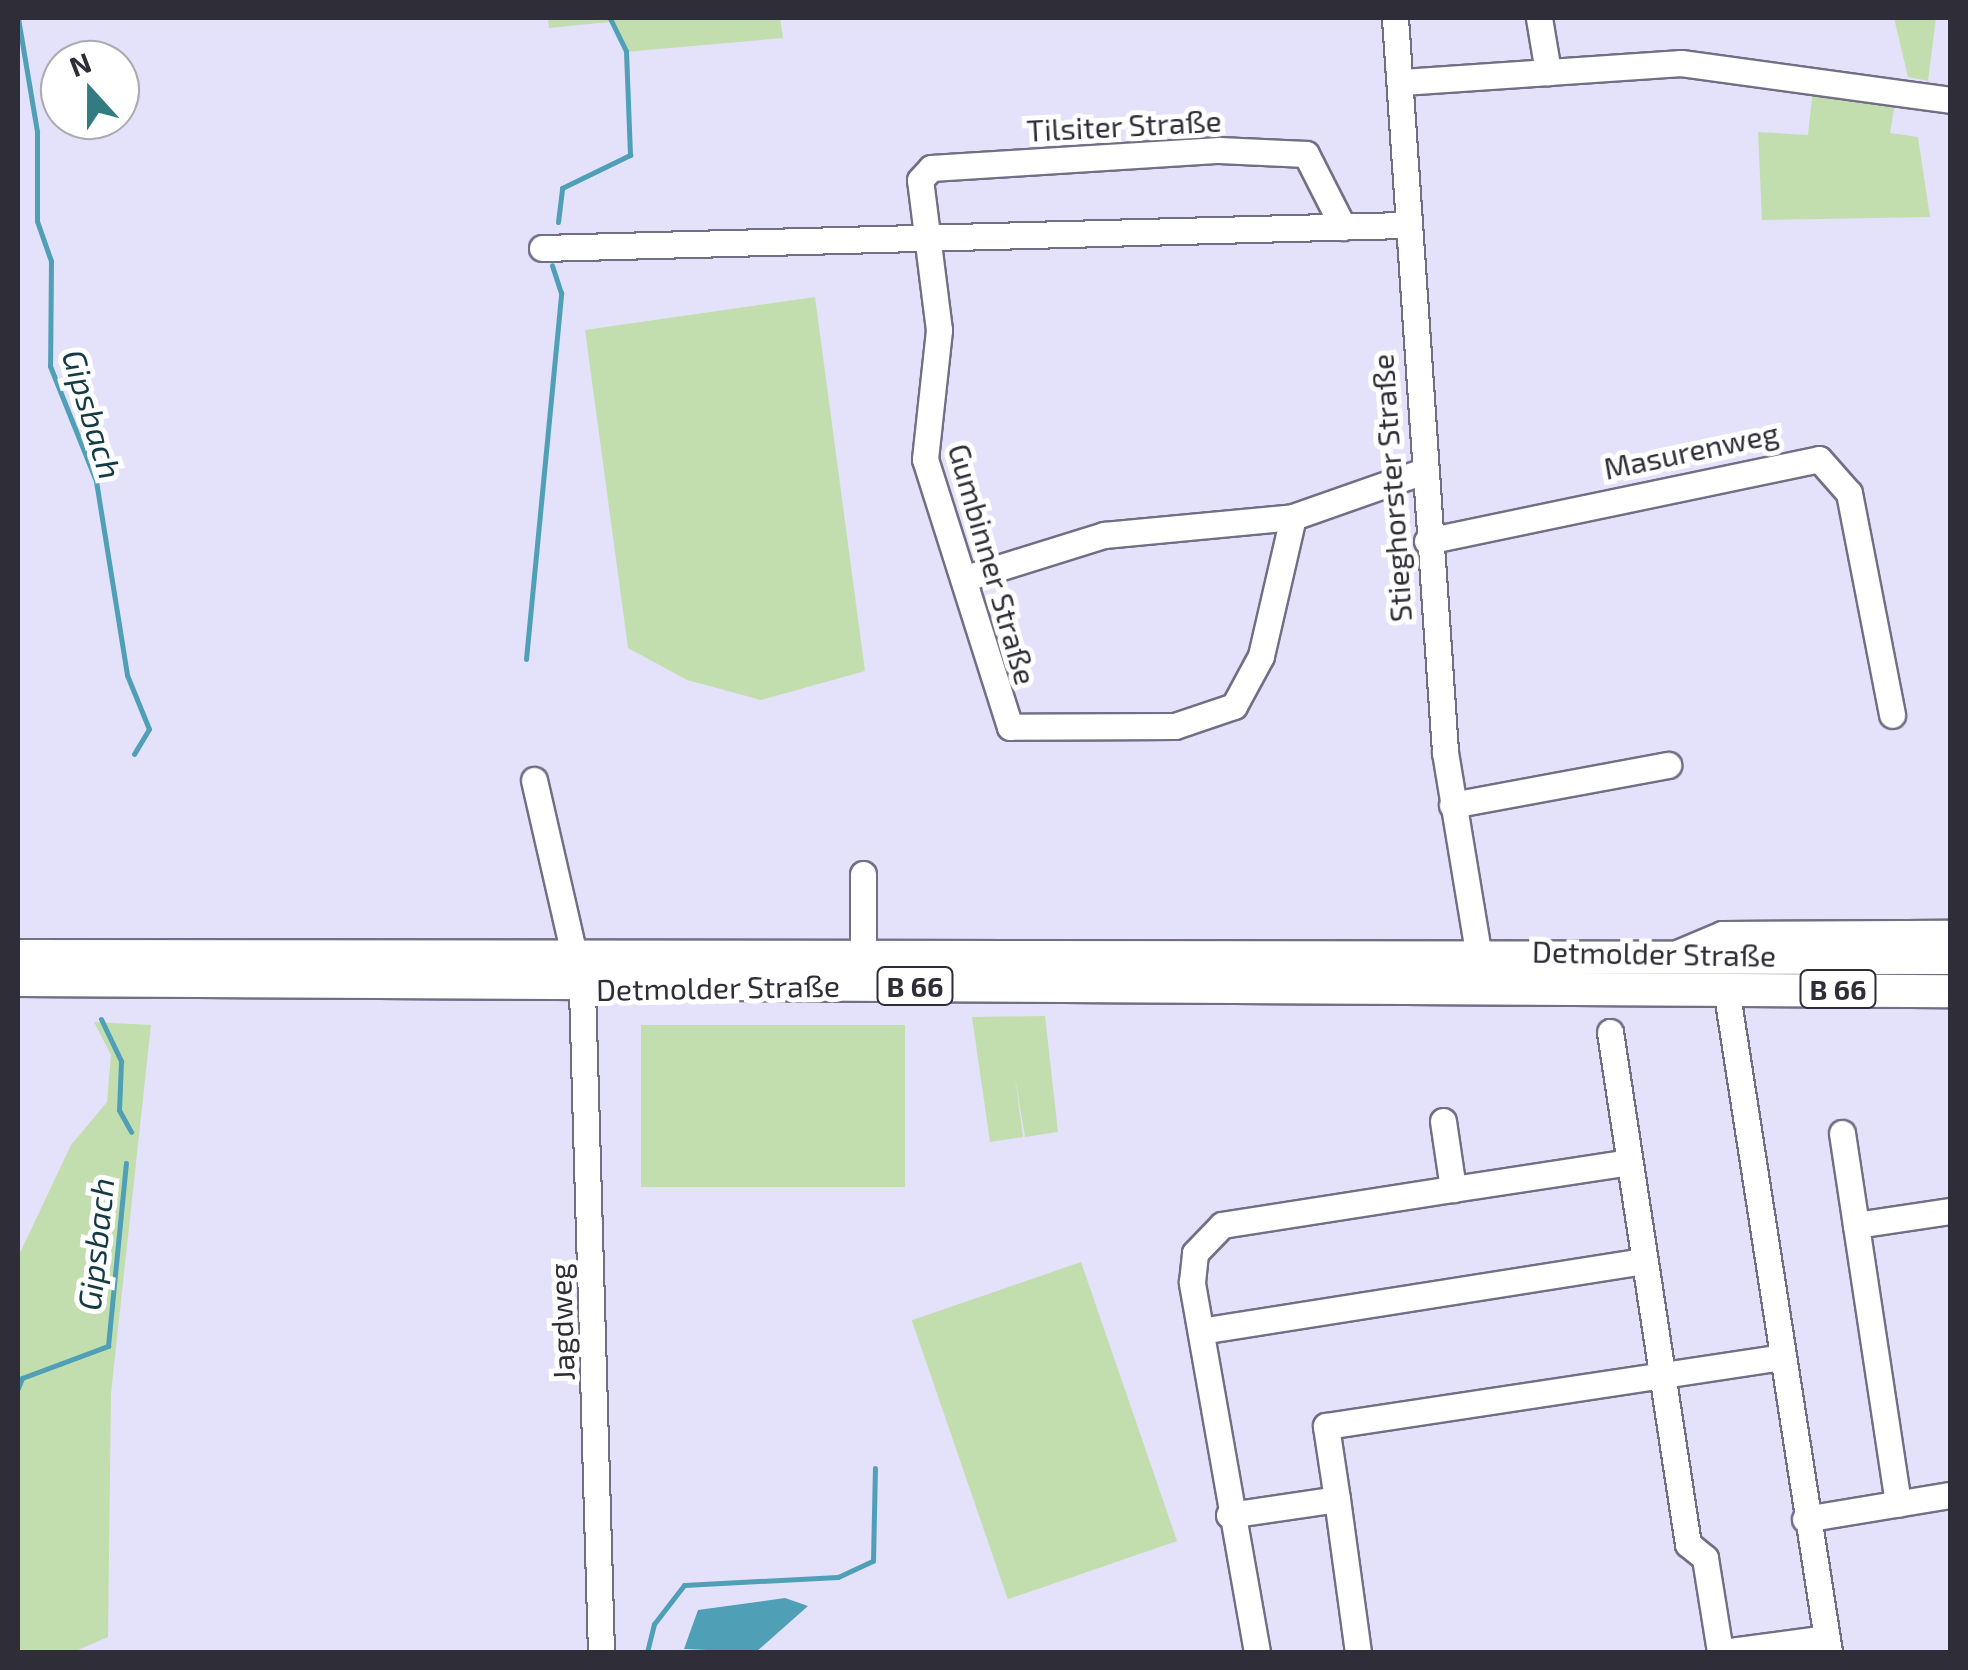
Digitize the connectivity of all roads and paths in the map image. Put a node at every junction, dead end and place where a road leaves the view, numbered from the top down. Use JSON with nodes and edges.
{"nodes":[{"id":1,"x":1395,"y":18,"type":"edge"},
{"id":2,"x":1539,"y":18,"type":"edge"},
{"id":3,"x":1548,"y":72,"type":"junction"},
{"id":4,"x":1402,"y":82,"type":"junction"},
{"id":5,"x":1950,"y":100,"type":"edge"},
{"id":6,"x":1405,"y":225,"type":"junction"},
{"id":7,"x":1343,"y":227,"type":"junction"},
{"id":8,"x":927,"y":232,"type":"junction"},
{"id":9,"x":542,"y":248,"type":"dead end"},
{"id":10,"x":1421,"y":472,"type":"junction"},
{"id":11,"x":1292,"y":517,"type":"junction"},
{"id":12,"x":1427,"y":541,"type":"junction"},
{"id":13,"x":966,"y":578,"type":"junction"},
{"id":14,"x":1892,"y":714,"type":"dead end"},
{"id":15,"x":1668,"y":765,"type":"dead end"},
{"id":16,"x":534,"y":780,"type":"dead end"},
{"id":17,"x":1452,"y":805,"type":"junction"},
{"id":18,"x":862,"y":874,"type":"dead end"},
{"id":19,"x":1950,"y":933,"type":"edge"},
{"id":20,"x":1478,"y":951,"type":"junction"},
{"id":21,"x":1677,"y":953,"type":"junction"},
{"id":22,"x":574,"y":954,"type":"junction"},
{"id":23,"x":863,"y":954,"type":"junction"},
{"id":24,"x":1726,"y":954,"type":"junction"},
{"id":25,"x":18,"y":956,"type":"edge"},
{"id":26,"x":1950,"y":958,"type":"edge"},
{"id":27,"x":18,"y":980,"type":"edge"},
{"id":28,"x":1478,"y":984,"type":"junction"},
{"id":29,"x":1726,"y":988,"type":"junction"},
{"id":30,"x":582,"y":989,"type":"junction"},
{"id":31,"x":1950,"y":991,"type":"edge"},
{"id":32,"x":1610,"y":1032,"type":"dead end"},
{"id":33,"x":1443,"y":1121,"type":"dead end"},
{"id":34,"x":1842,"y":1133,"type":"dead end"},
{"id":35,"x":1629,"y":1162,"type":"junction"},
{"id":36,"x":1453,"y":1189,"type":"junction"},
{"id":37,"x":1950,"y":1211,"type":"edge"},
{"id":38,"x":1856,"y":1225,"type":"junction"},
{"id":39,"x":1645,"y":1261,"type":"junction"},
{"id":40,"x":1201,"y":1331,"type":"junction"},
{"id":41,"x":1780,"y":1357,"type":"junction"},
{"id":42,"x":1663,"y":1375,"type":"junction"},
{"id":43,"x":1950,"y":1495,"type":"edge"},
{"id":44,"x":1336,"y":1499,"type":"junction"},
{"id":45,"x":1898,"y":1504,"type":"junction"},
{"id":46,"x":1229,"y":1515,"type":"junction"},
{"id":47,"x":1804,"y":1518,"type":"junction"},
{"id":48,"x":1827,"y":1646,"type":"edge"},
{"id":49,"x":601,"y":1652,"type":"edge"},
{"id":50,"x":1257,"y":1652,"type":"edge"},
{"id":51,"x":1358,"y":1652,"type":"edge"},
{"id":52,"x":1722,"y":1652,"type":"edge"}],
"edges":[{"from":1,"to":4,"type":"street","name":"Stieghorster Straße"},
{"from":2,"to":3,"type":"street"},
{"from":3,"to":4,"type":"street"},
{"from":3,"to":5,"type":"street"},
{"from":4,"to":6,"type":"street","name":"Stieghorster Straße"},
{"from":6,"to":7,"type":"street"},
{"from":6,"to":10,"type":"street","name":"Stieghorster Straße"},
{"from":7,"to":8,"type":"street"},
{"from":7,"to":8,"type":"street","name":"Tilsiter Straße"},
{"from":8,"to":9,"type":"street"},
{"from":8,"to":13,"type":"street","name":"Gumbinner Straße"},
{"from":10,"to":11,"type":"street"},
{"from":10,"to":12,"type":"street","name":"Stieghorster Straße"},
{"from":11,"to":13,"type":"street"},
{"from":11,"to":13,"type":"street","name":"Gumbinner Straße"},
{"from":12,"to":14,"type":"street","name":"Masurenweg"},
{"from":12,"to":17,"type":"street","name":"Stieghorster Straße"},
{"from":15,"to":17,"type":"street"},
{"from":16,"to":22,"type":"street"},
{"from":17,"to":20,"type":"street","name":"Stieghorster Straße"},
{"from":18,"to":23,"type":"street"},
{"from":19,"to":21,"type":"street"},
{"from":20,"to":21,"type":"main road","name":"Detmolder Straße","number":"B 66"},
{"from":20,"to":23,"type":"main road","name":"Detmolder Straße","number":"B 66"},
{"from":20,"to":28,"type":"main road"},
{"from":21,"to":24,"type":"main road","name":"Detmolder Straße","number":"B 66"},
{"from":22,"to":23,"type":"main road","name":"Detmolder Straße","number":"B 66"},
{"from":22,"to":25,"type":"main road","name":"Detmolder Straße","number":"B 66"},
{"from":22,"to":30,"type":"main road"},
{"from":24,"to":26,"type":"main road","name":"Detmolder Straße","number":"B 66"},
{"from":24,"to":29,"type":"main road"},
{"from":27,"to":30,"type":"main road","name":"Detmolder Straße","number":"B 66"},
{"from":28,"to":29,"type":"main road","name":"Detmolder Straße","number":"B 66"},
{"from":28,"to":30,"type":"main road","name":"Detmolder Straße","number":"B 66"},
{"from":29,"to":31,"type":"main road","name":"Detmolder Straße","number":"B 66"},
{"from":29,"to":41,"type":"street"},
{"from":30,"to":49,"type":"street","name":"Jagdweg"},
{"from":32,"to":35,"type":"street"},
{"from":33,"to":36,"type":"street"},
{"from":34,"to":38,"type":"street"},
{"from":35,"to":36,"type":"street"},
{"from":35,"to":39,"type":"street"},
{"from":36,"to":40,"type":"street"},
{"from":37,"to":38,"type":"street"},
{"from":38,"to":45,"type":"street"},
{"from":39,"to":40,"type":"street"},
{"from":39,"to":42,"type":"street"},
{"from":40,"to":46,"type":"street"},
{"from":41,"to":42,"type":"street"},
{"from":41,"to":47,"type":"street"},
{"from":42,"to":44,"type":"street"},
{"from":42,"to":52,"type":"street"},
{"from":43,"to":45,"type":"street"},
{"from":44,"to":46,"type":"street"},
{"from":44,"to":51,"type":"street"},
{"from":45,"to":47,"type":"street"},
{"from":46,"to":50,"type":"street"},
{"from":47,"to":48,"type":"street"},
{"from":48,"to":52,"type":"street"}]}
